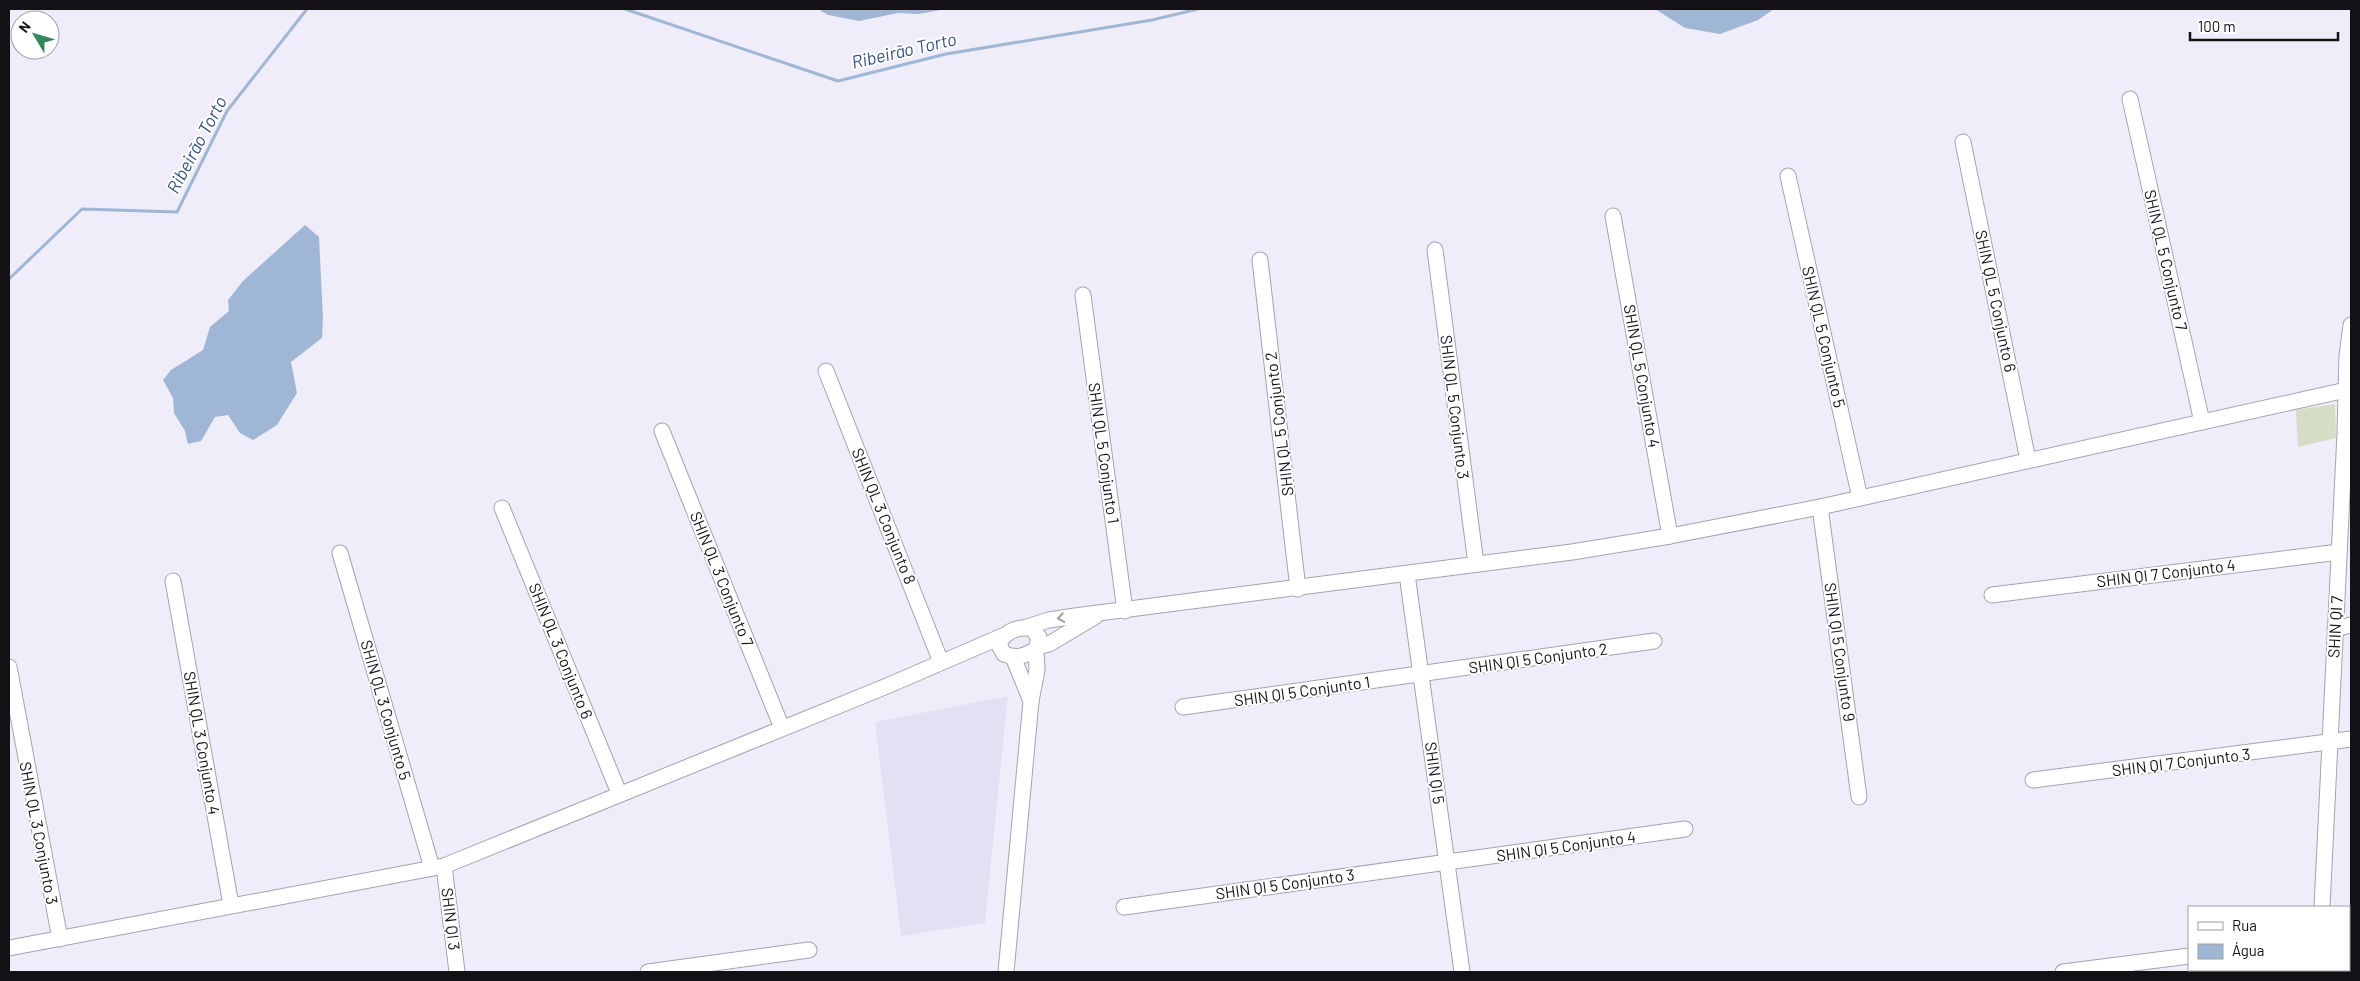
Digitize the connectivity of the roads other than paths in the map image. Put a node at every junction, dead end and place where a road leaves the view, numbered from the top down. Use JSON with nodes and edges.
{"nodes":[{"id":1,"x":2130,"y":99,"type":"dead end"},
{"id":2,"x":1963,"y":142,"type":"dead end"},
{"id":3,"x":1788,"y":176,"type":"dead end"},
{"id":4,"x":1614,"y":216,"type":"dead end"},
{"id":5,"x":1435,"y":250,"type":"dead end"},
{"id":6,"x":1260,"y":260,"type":"dead end"},
{"id":7,"x":1083,"y":295,"type":"dead end"},
{"id":8,"x":2351,"y":325,"type":"edge"},
{"id":9,"x":826,"y":371,"type":"dead end"},
{"id":10,"x":2346,"y":390,"type":"junction"},
{"id":11,"x":2202,"y":422,"type":"junction"},
{"id":12,"x":662,"y":431,"type":"dead end"},
{"id":13,"x":2348,"y":433,"type":"edge"},
{"id":14,"x":2028,"y":460,"type":"junction"},
{"id":15,"x":1860,"y":498,"type":"junction"},
{"id":16,"x":1820,"y":507,"type":"junction"},
{"id":17,"x":502,"y":508,"type":"dead end"},
{"id":18,"x":1670,"y":536,"type":"junction"},
{"id":19,"x":340,"y":552,"type":"dead end"},
{"id":20,"x":2339,"y":552,"type":"junction"},
{"id":21,"x":1476,"y":564,"type":"junction"},
{"id":22,"x":1407,"y":574,"type":"junction"},
{"id":23,"x":173,"y":581,"type":"dead end"},
{"id":24,"x":1298,"y":589,"type":"junction"},
{"id":25,"x":1992,"y":595,"type":"dead end"},
{"id":26,"x":1125,"y":611,"type":"junction"},
{"id":27,"x":1100,"y":614,"type":"junction"},
{"id":28,"x":2351,"y":625,"type":"edge"},
{"id":29,"x":1024,"y":628,"type":"junction"},
{"id":30,"x":2335,"y":629,"type":"junction"},
{"id":31,"x":1005,"y":635,"type":"junction"},
{"id":32,"x":1654,"y":642,"type":"dead end"},
{"id":33,"x":1036,"y":648,"type":"junction"},
{"id":34,"x":1007,"y":654,"type":"junction"},
{"id":35,"x":956,"y":657,"type":"junction"},
{"id":36,"x":941,"y":662,"type":"junction"},
{"id":37,"x":9,"y":667,"type":"edge"},
{"id":38,"x":1422,"y":674,"type":"junction"},
{"id":39,"x":1031,"y":701,"type":"junction"},
{"id":40,"x":1183,"y":707,"type":"dead end"},
{"id":41,"x":782,"y":728,"type":"junction"},
{"id":42,"x":2351,"y":740,"type":"edge"},
{"id":43,"x":2328,"y":744,"type":"junction"},
{"id":44,"x":2033,"y":780,"type":"dead end"},
{"id":45,"x":620,"y":794,"type":"junction"},
{"id":46,"x":1859,"y":797,"type":"dead end"},
{"id":47,"x":1685,"y":829,"type":"dead end"},
{"id":48,"x":1447,"y":862,"type":"junction"},
{"id":49,"x":438,"y":867,"type":"junction"},
{"id":50,"x":231,"y":905,"type":"junction"},
{"id":51,"x":2322,"y":906,"type":"edge"},
{"id":52,"x":1124,"y":907,"type":"dead end"},
{"id":53,"x":60,"y":939,"type":"junction"},
{"id":54,"x":9,"y":948,"type":"edge"},
{"id":55,"x":809,"y":950,"type":"dead end"},
{"id":56,"x":2188,"y":956,"type":"edge"},
{"id":57,"x":458,"y":972,"type":"edge"},
{"id":58,"x":648,"y":972,"type":"edge"},
{"id":59,"x":1006,"y":972,"type":"edge"},
{"id":60,"x":1462,"y":972,"type":"edge"},
{"id":61,"x":2064,"y":972,"type":"edge"}],
"edges":[{"from":1,"to":11,"type":"street","name":"SHIN QL 5 Conjunto 7"},
{"from":2,"to":14,"type":"street","name":"SHIN QL 5 Conjunto 6"},
{"from":3,"to":15,"type":"street","name":"SHIN QL 5 Conjunto 5"},
{"from":4,"to":18,"type":"street","name":"SHIN QL 5 Conjunto 4"},
{"from":5,"to":21,"type":"street","name":"SHIN QL 5 Conjunto 3"},
{"from":6,"to":24,"type":"street","name":"SHIN QL 5 Conjunto 2"},
{"from":7,"to":26,"type":"street","name":"SHIN QL 5 Conjunto 1"},
{"from":8,"to":10,"type":"street","name":"SHIN QI 7"},
{"from":9,"to":36,"type":"street","name":"SHIN QL 3 Conjunto 8"},
{"from":10,"to":11,"type":"street"},
{"from":10,"to":13,"type":"street","name":"SHIN QI 7"},
{"from":11,"to":14,"type":"street"},
{"from":12,"to":41,"type":"street","name":"SHIN QL 3 Conjunto 7"},
{"from":13,"to":20,"type":"street","name":"SHIN QI 7"},
{"from":14,"to":15,"type":"street"},
{"from":15,"to":16,"type":"street"},
{"from":16,"to":18,"type":"street"},
{"from":16,"to":46,"type":"street","name":"SHIN QI 5 Conjunto 9"},
{"from":17,"to":45,"type":"street","name":"SHIN QL 3 Conjunto 6"},
{"from":18,"to":21,"type":"street"},
{"from":19,"to":49,"type":"street","name":"SHIN QL 3 Conjunto 5"},
{"from":20,"to":25,"type":"street","name":"SHIN QI 7 Conjunto 4"},
{"from":20,"to":30,"type":"street","name":"SHIN QI 7"},
{"from":21,"to":22,"type":"street"},
{"from":22,"to":24,"type":"street"},
{"from":22,"to":38,"type":"street","name":"SHIN QI 5"},
{"from":23,"to":50,"type":"street","name":"SHIN QL 3 Conjunto 4"},
{"from":24,"to":26,"type":"street"},
{"from":26,"to":27,"type":"street"},
{"from":27,"to":29,"type":"street","one_way":true},
{"from":27,"to":33,"type":"street"},
{"from":28,"to":30,"type":"street"},
{"from":29,"to":31,"type":"street"},
{"from":29,"to":33,"type":"street"},
{"from":30,"to":43,"type":"street","name":"SHIN QI 7"},
{"from":31,"to":34,"type":"street"},
{"from":31,"to":35,"type":"street"},
{"from":32,"to":38,"type":"street","name":"SHIN QI 5 Conjunto 2"},
{"from":33,"to":34,"type":"street"},
{"from":33,"to":39,"type":"street"},
{"from":34,"to":35,"type":"street"},
{"from":34,"to":39,"type":"street"},
{"from":35,"to":36,"type":"street"},
{"from":36,"to":41,"type":"street"},
{"from":37,"to":53,"type":"street","name":"SHIN QL 3 Conjunto 3"},
{"from":38,"to":40,"type":"street","name":"SHIN QI 5 Conjunto 1"},
{"from":38,"to":48,"type":"street","name":"SHIN QI 5"},
{"from":39,"to":59,"type":"street"},
{"from":41,"to":45,"type":"street"},
{"from":42,"to":43,"type":"street"},
{"from":43,"to":44,"type":"street","name":"SHIN QI 7 Conjunto 3"},
{"from":43,"to":51,"type":"street","name":"SHIN QI 7"},
{"from":45,"to":49,"type":"street"},
{"from":47,"to":48,"type":"street","name":"SHIN QI 5 Conjunto 4"},
{"from":48,"to":52,"type":"street","name":"SHIN QI 5 Conjunto 3"},
{"from":48,"to":60,"type":"street","name":"SHIN QI 5"},
{"from":49,"to":50,"type":"street"},
{"from":49,"to":57,"type":"street","name":"SHIN QI 3"},
{"from":50,"to":53,"type":"street"},
{"from":53,"to":54,"type":"street"},
{"from":55,"to":58,"type":"street"},
{"from":56,"to":61,"type":"street"}]}
